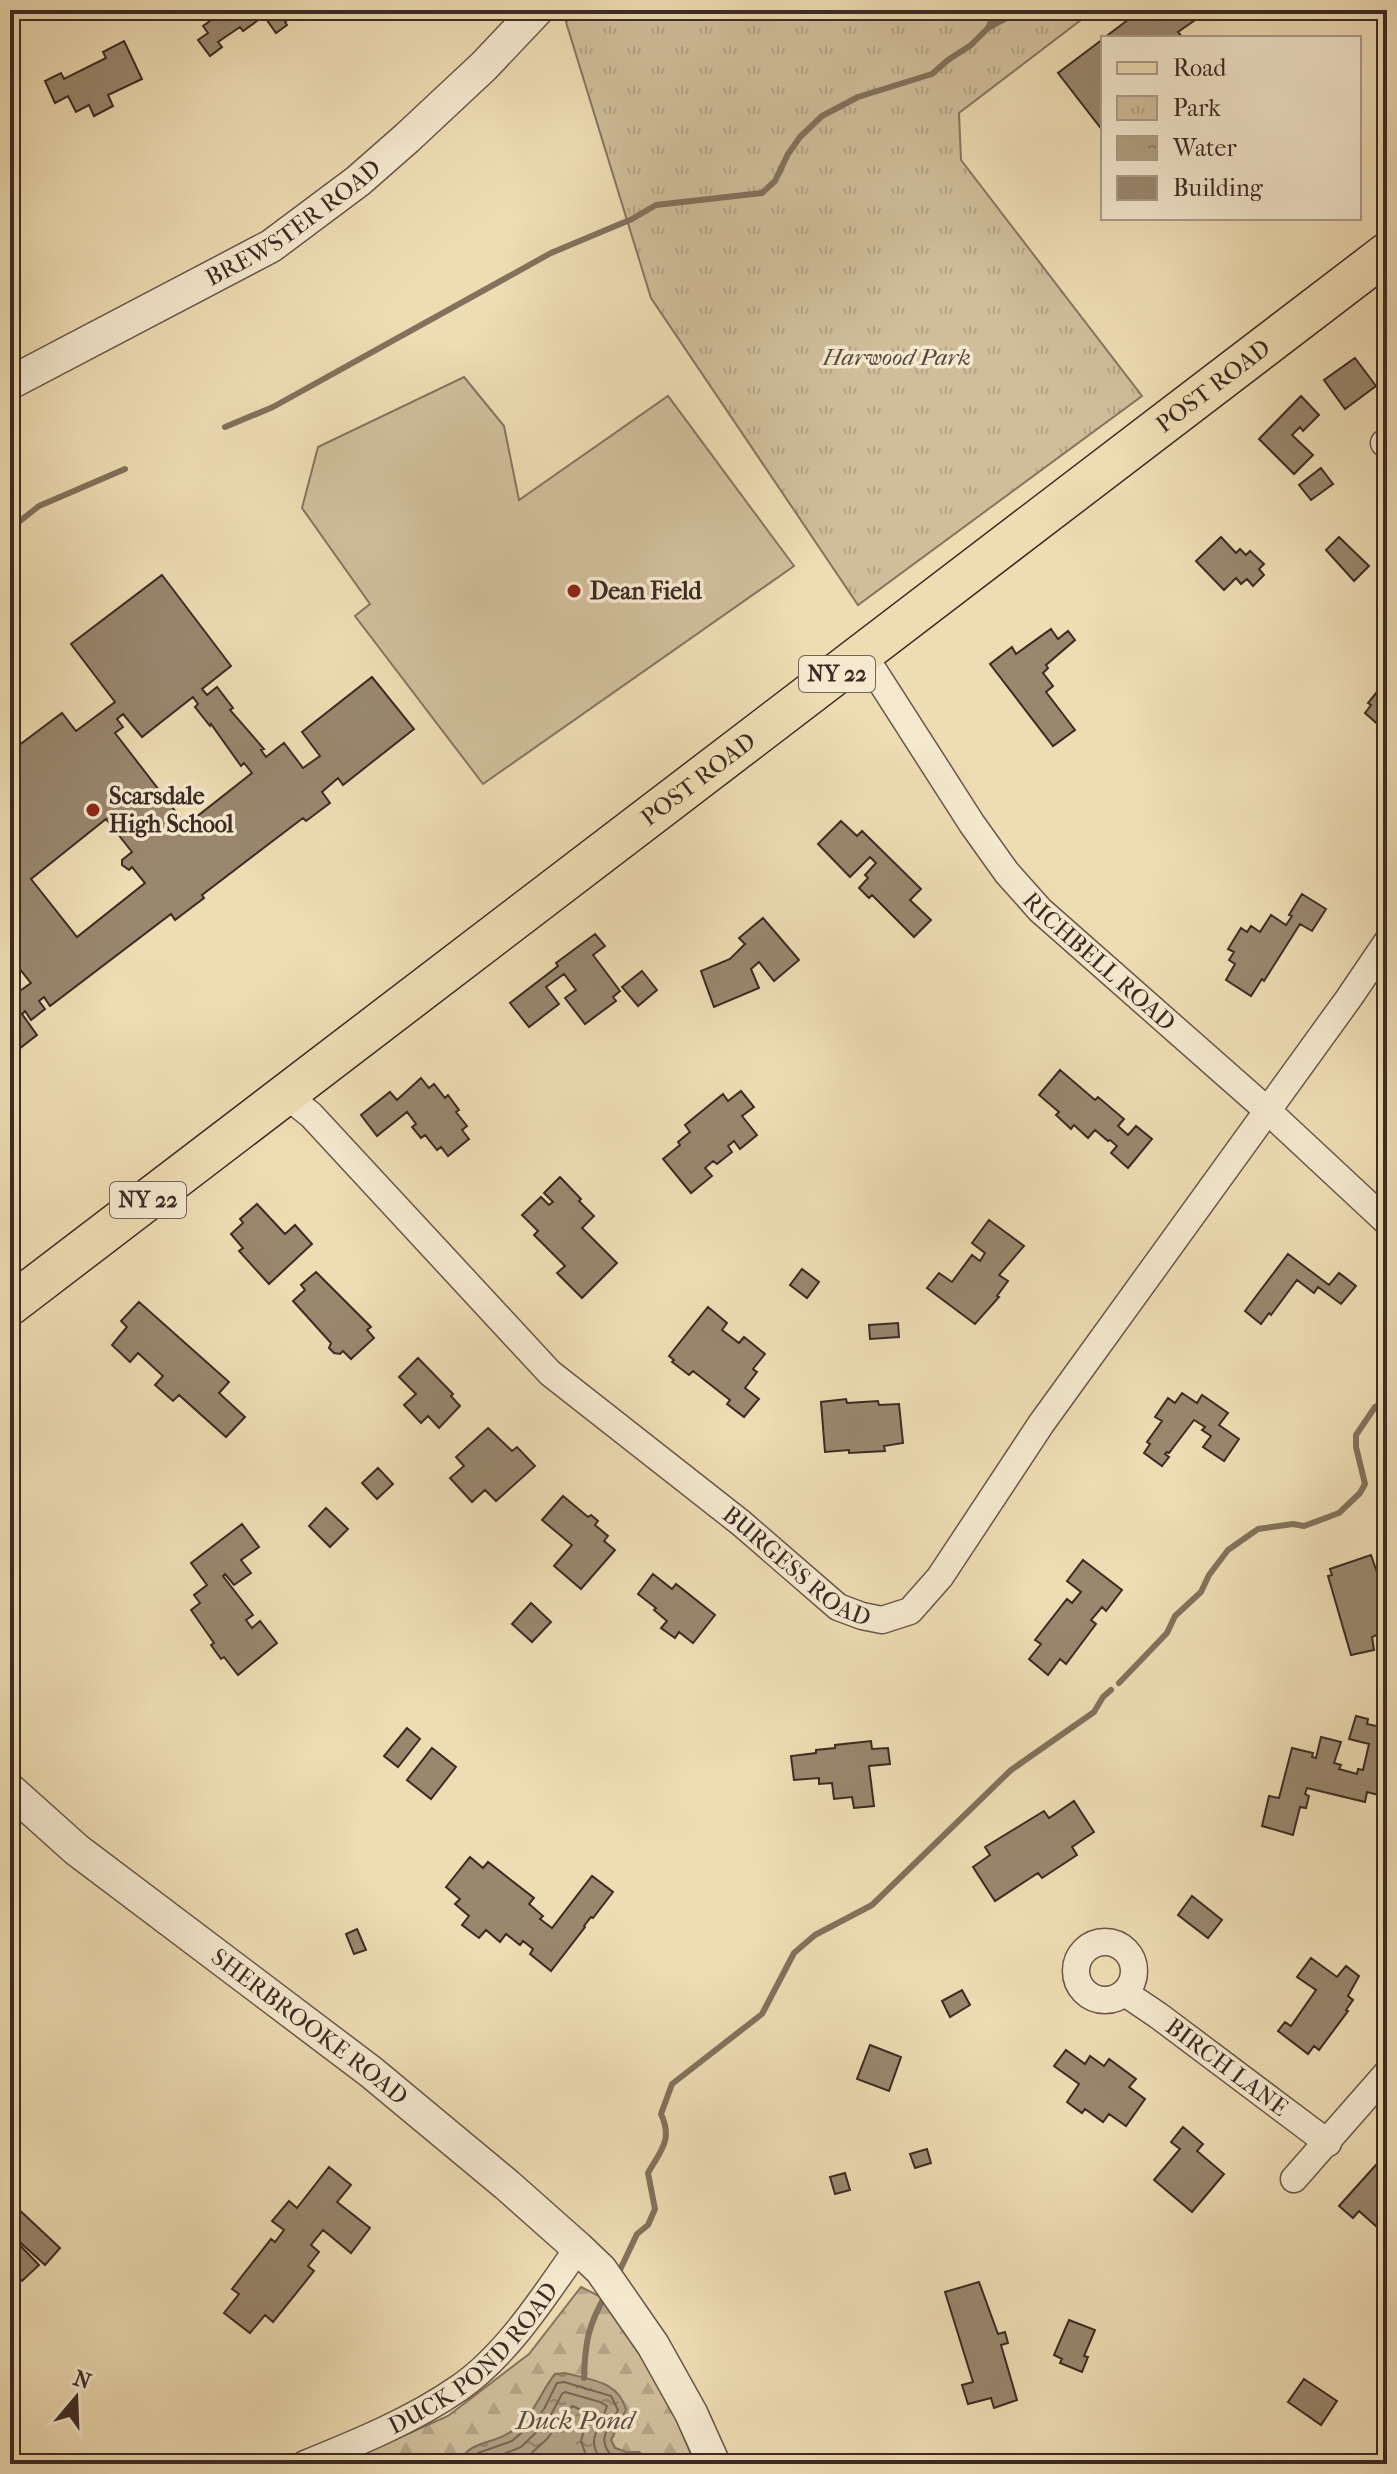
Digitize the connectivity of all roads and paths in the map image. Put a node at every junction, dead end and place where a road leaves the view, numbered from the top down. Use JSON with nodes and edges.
{"nodes":[{"id":1,"x":537,"y":10,"type":"edge"},
{"id":2,"x":1387,"y":253,"type":"edge"},
{"id":3,"x":10,"y":383,"type":"edge"},
{"id":4,"x":863,"y":654,"type":"junction"},
{"id":5,"x":1387,"y":942,"type":"edge"},
{"id":6,"x":286,"y":1095,"type":"junction"},
{"id":7,"x":1268,"y":1111,"type":"junction"},
{"id":8,"x":1387,"y":1222,"type":"edge"},
{"id":9,"x":10,"y":1305,"type":"edge"},
{"id":10,"x":10,"y":1790,"type":"edge"},
{"id":11,"x":1125,"y":1993,"type":"dead end"},
{"id":12,"x":1387,"y":2073,"type":"edge"},
{"id":13,"x":1328,"y":2143,"type":"junction"},
{"id":14,"x":1294,"y":2179,"type":"dead end"},
{"id":15,"x":578,"y":2248,"type":"junction"},
{"id":16,"x":305,"y":2464,"type":"edge"},
{"id":17,"x":714,"y":2464,"type":"edge"}],
"edges":[{"from":1,"to":3,"type":"street","name":"BREWSTER ROAD"},
{"from":2,"to":4,"type":"main road","name":"POST ROAD","number":"NY 22"},
{"from":4,"to":6,"type":"main road","name":"POST ROAD","number":"NY 22"},
{"from":4,"to":7,"type":"street","name":"RICHBELL ROAD"},
{"from":5,"to":7,"type":"street","name":"BURGESS ROAD"},
{"from":6,"to":7,"type":"street","name":"BURGESS ROAD"},
{"from":6,"to":9,"type":"main road","name":"POST ROAD","number":"NY 22"},
{"from":7,"to":8,"type":"street","name":"RICHBELL ROAD"},
{"from":10,"to":15,"type":"street","name":"SHERBROOKE ROAD"},
{"from":11,"to":13,"type":"street","name":"BIRCH LANE"},
{"from":12,"to":13,"type":"street"},
{"from":13,"to":14,"type":"street"},
{"from":15,"to":16,"type":"street","name":"DUCK POND ROAD"},
{"from":15,"to":17,"type":"street","name":"SHERBROOKE ROAD"}]}
